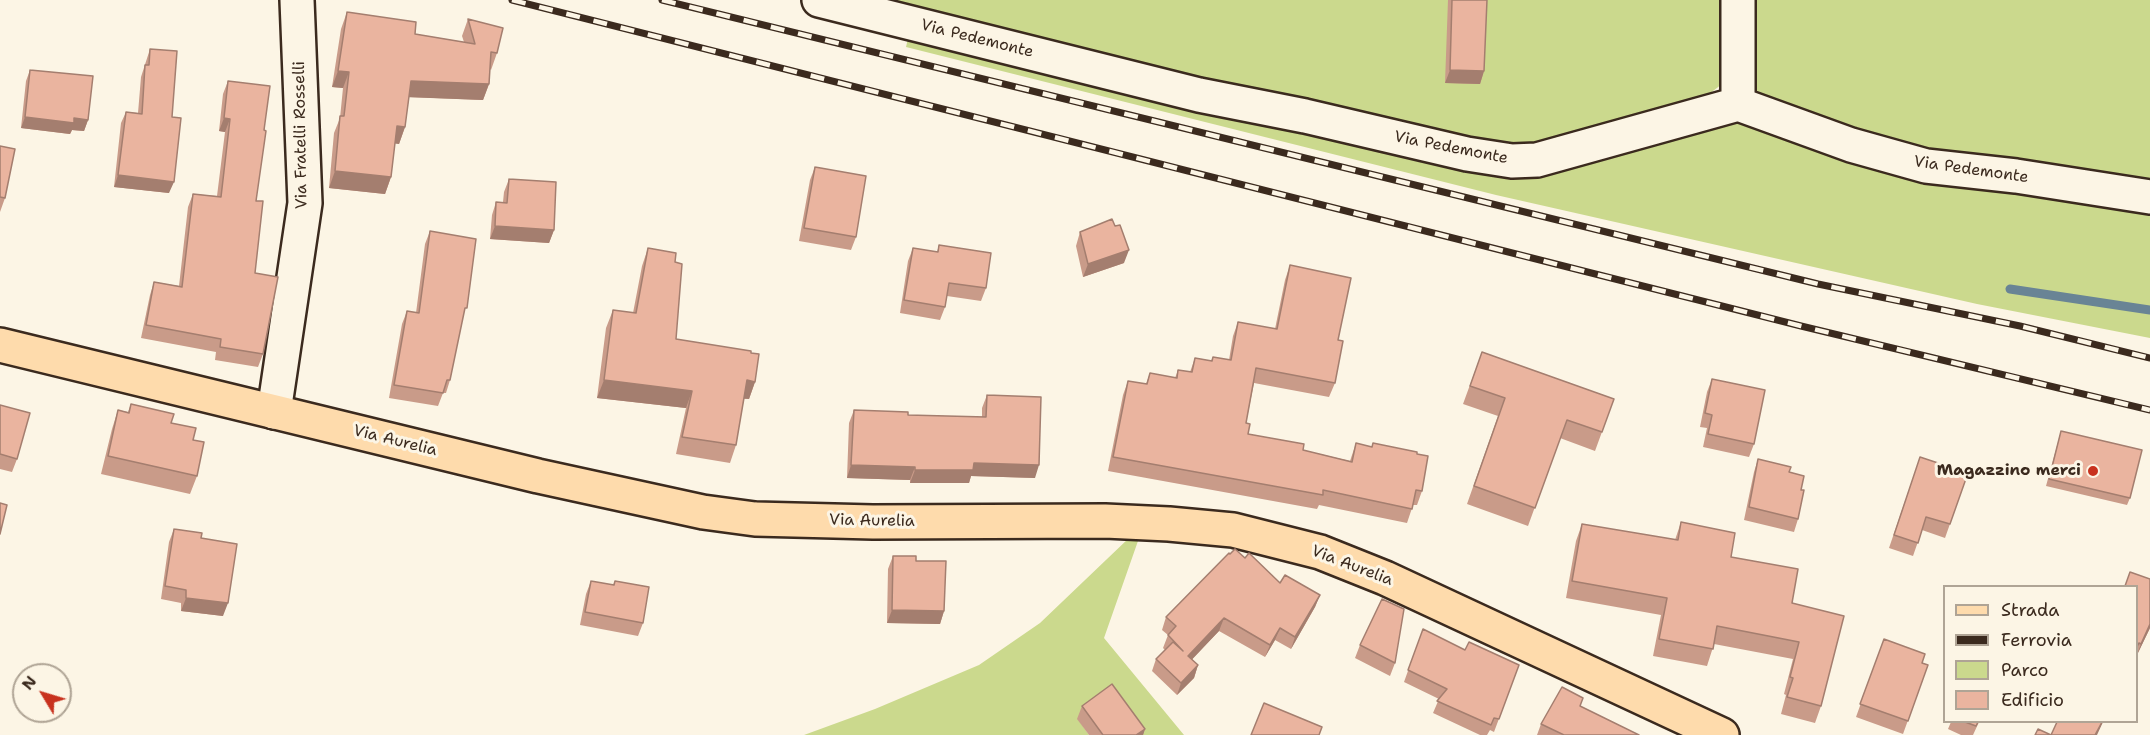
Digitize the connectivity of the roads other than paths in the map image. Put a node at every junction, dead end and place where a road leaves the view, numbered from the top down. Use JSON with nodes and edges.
{"nodes":[{"id":1,"x":297,"y":0,"type":"edge"},
{"id":2,"x":819,"y":0,"type":"edge"},
{"id":3,"x":1738,"y":0,"type":"edge"},
{"id":4,"x":1738,"y":104,"type":"junction"},
{"id":5,"x":2150,"y":197,"type":"edge"},
{"id":6,"x":0,"y":345,"type":"edge"},
{"id":7,"x":274,"y":412,"type":"junction"},
{"id":8,"x":1722,"y":735,"type":"edge"}],
"edges":[{"from":1,"to":7,"type":"street","name":"Via Fratelli Rosselli"},
{"from":2,"to":4,"type":"street","name":"Via Pedemonte"},
{"from":3,"to":4,"type":"street"},
{"from":4,"to":5,"type":"street","name":"Via Pedemonte"},
{"from":6,"to":7,"type":"main road","name":"Via Aurelia"},
{"from":7,"to":8,"type":"main road","name":"Via Aurelia"}]}
